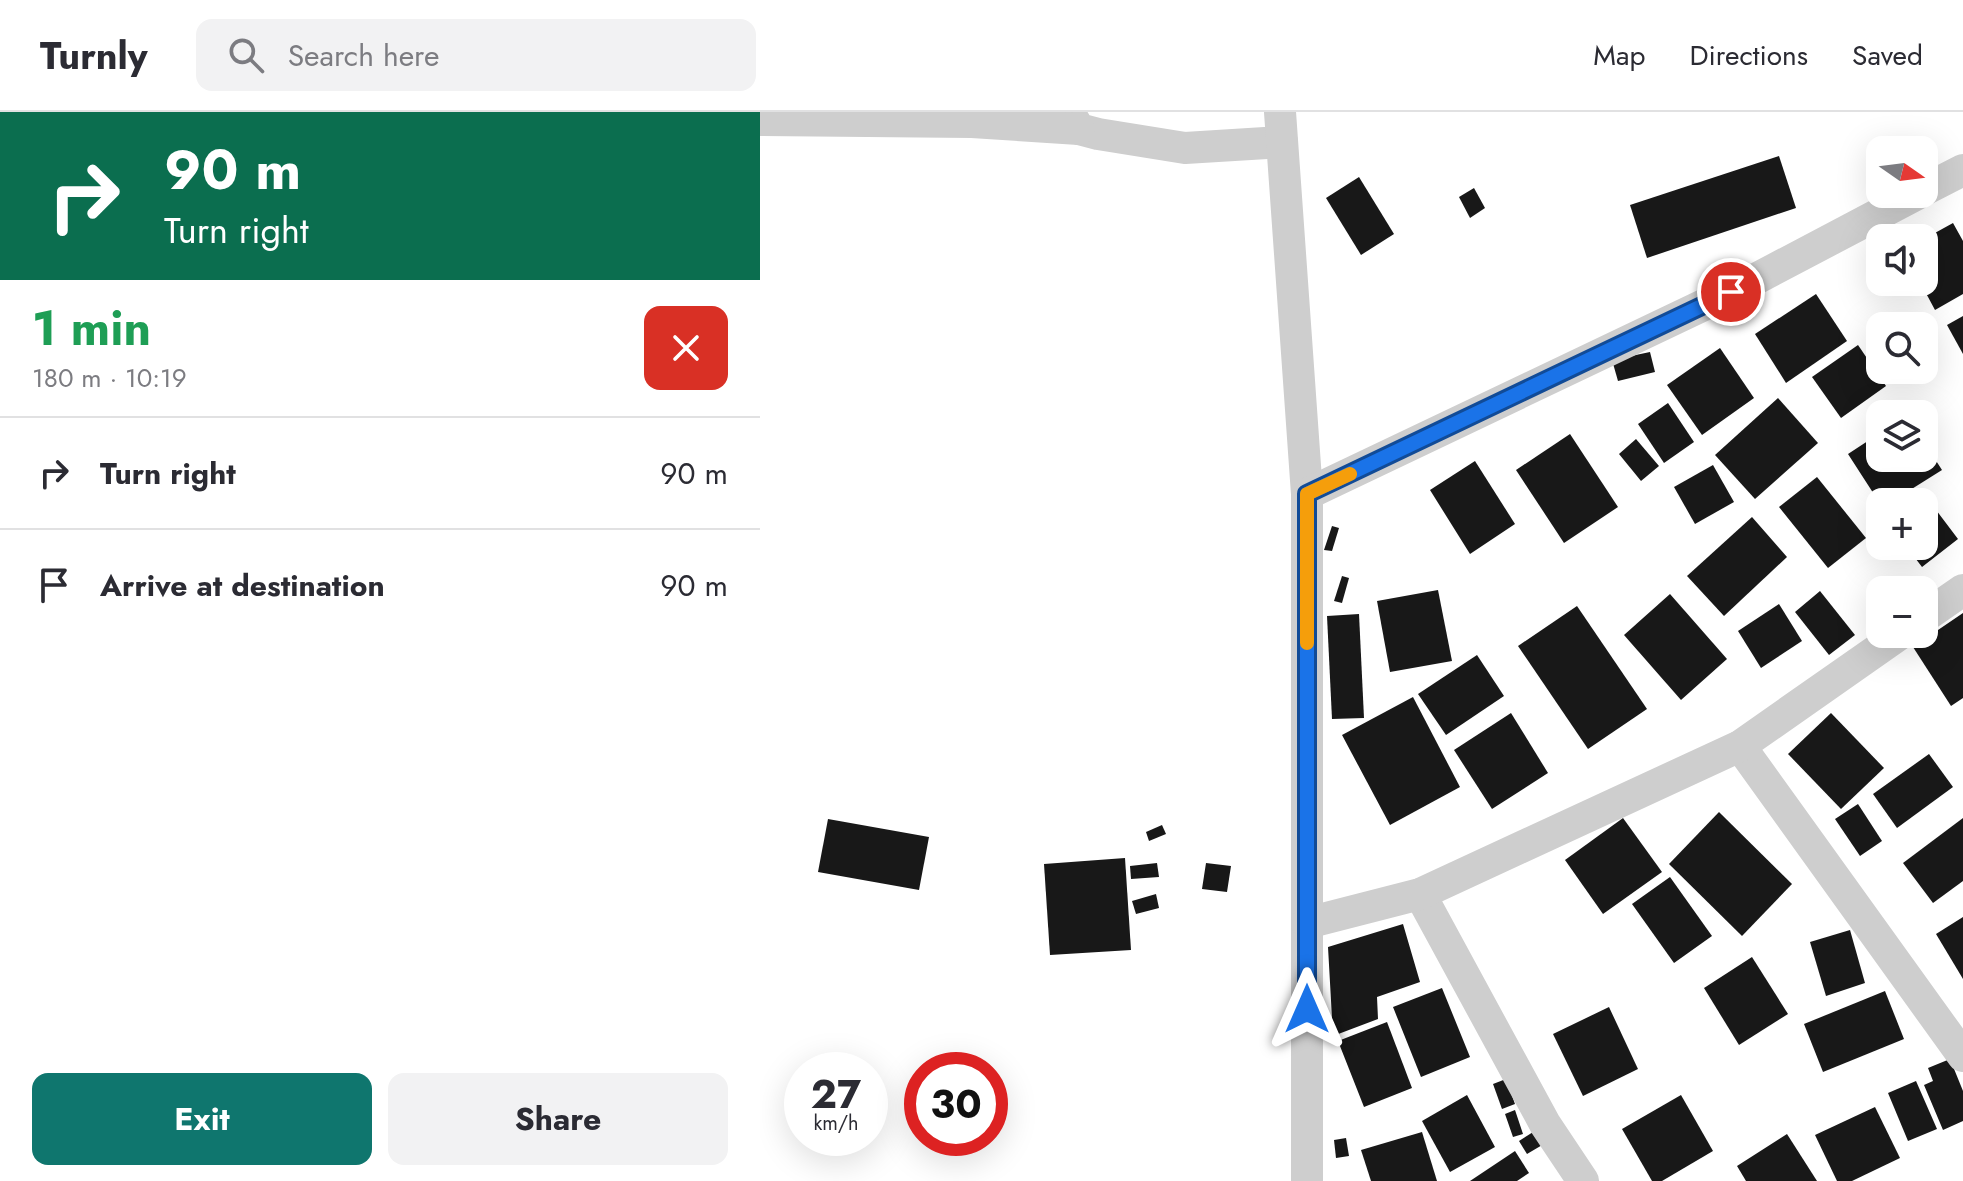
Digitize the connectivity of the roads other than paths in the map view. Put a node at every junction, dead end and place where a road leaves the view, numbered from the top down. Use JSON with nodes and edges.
{"nodes":[{"id":1,"x":760,"y":120,"type":"edge"},
{"id":2,"x":1074,"y":120,"type":"edge"},
{"id":3,"x":1281,"y":127,"type":"edge"},
{"id":4,"x":1963,"y":170,"type":"edge"},
{"id":5,"x":1938,"y":183,"type":"edge"},
{"id":6,"x":1890,"y":208,"type":"edge"},
{"id":7,"x":1307,"y":494,"type":"junction"},
{"id":8,"x":1963,"y":590,"type":"edge"},
{"id":9,"x":1938,"y":607,"type":"edge"},
{"id":10,"x":1880,"y":648,"type":"edge"},
{"id":11,"x":1740,"y":746,"type":"junction"},
{"id":12,"x":1420,"y":894,"type":"junction"},
{"id":13,"x":1307,"y":923,"type":"junction"},
{"id":14,"x":1963,"y":1056,"type":"edge"},
{"id":15,"x":1307,"y":1181,"type":"edge"},
{"id":16,"x":1583,"y":1181,"type":"edge"}],
"edges":[{"from":1,"to":2,"type":"street"},
{"from":2,"to":3,"type":"street"},
{"from":3,"to":7,"type":"street"},
{"from":4,"to":5,"type":"street"},
{"from":6,"to":7,"type":"street"},
{"from":7,"to":13,"type":"street"},
{"from":8,"to":9,"type":"street"},
{"from":10,"to":11,"type":"street"},
{"from":11,"to":12,"type":"street"},
{"from":11,"to":14,"type":"street"},
{"from":12,"to":13,"type":"street"},
{"from":12,"to":16,"type":"street"},
{"from":13,"to":15,"type":"street"}]}
